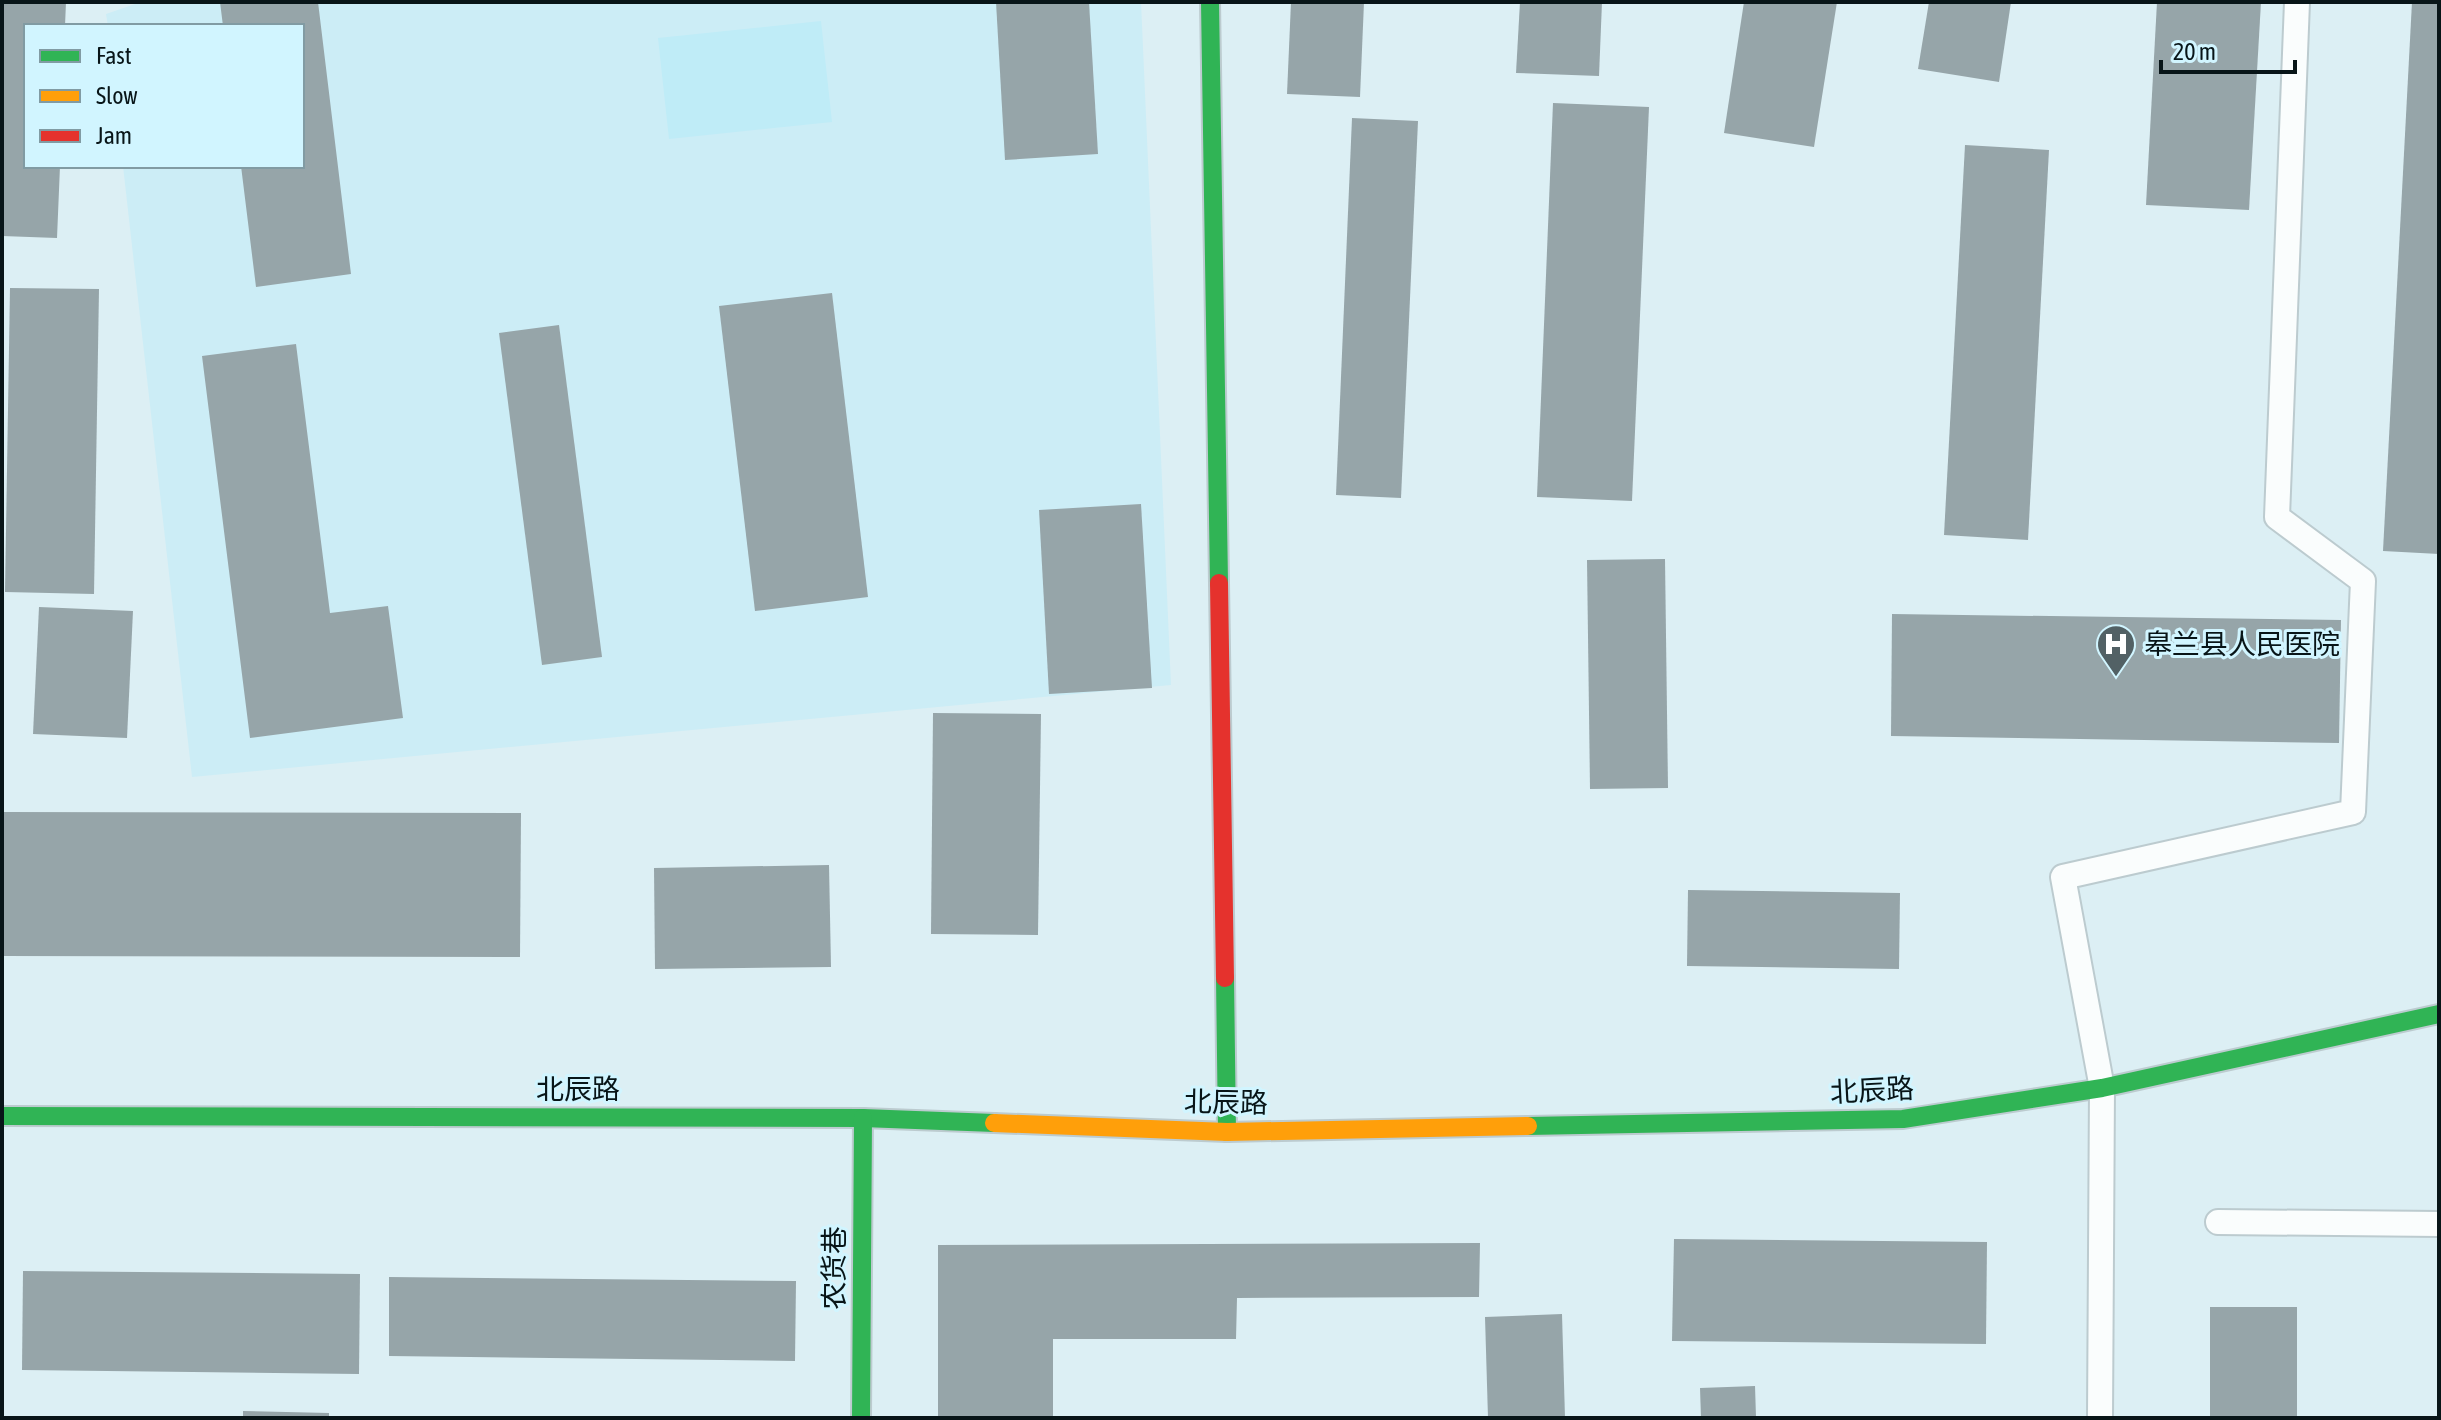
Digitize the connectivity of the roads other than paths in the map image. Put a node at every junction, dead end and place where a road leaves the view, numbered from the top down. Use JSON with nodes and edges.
{"nodes":[{"id":1,"x":1210,"y":2,"type":"edge"},
{"id":2,"x":2297,"y":2,"type":"edge"},
{"id":3,"x":2439,"y":1014,"type":"edge"},
{"id":4,"x":2102,"y":1088,"type":"junction"},
{"id":5,"x":2,"y":1116,"type":"edge"},
{"id":6,"x":863,"y":1118,"type":"junction"},
{"id":7,"x":1227,"y":1132,"type":"junction"},
{"id":8,"x":2218,"y":1222,"type":"dead end"},
{"id":9,"x":2439,"y":1224,"type":"edge"},
{"id":10,"x":861,"y":1418,"type":"edge"},
{"id":11,"x":2100,"y":1418,"type":"edge"}],
"edges":[{"from":1,"to":7,"type":"main road"},
{"from":2,"to":4,"type":"lane"},
{"from":3,"to":4,"type":"main road","name":"北辰路"},
{"from":4,"to":7,"type":"main road","name":"北辰路"},
{"from":4,"to":11,"type":"lane"},
{"from":5,"to":6,"type":"main road","name":"北辰路"},
{"from":6,"to":7,"type":"main road","name":"北辰路"},
{"from":6,"to":10,"type":"main road","name":"农货巷"},
{"from":8,"to":9,"type":"lane"}]}
